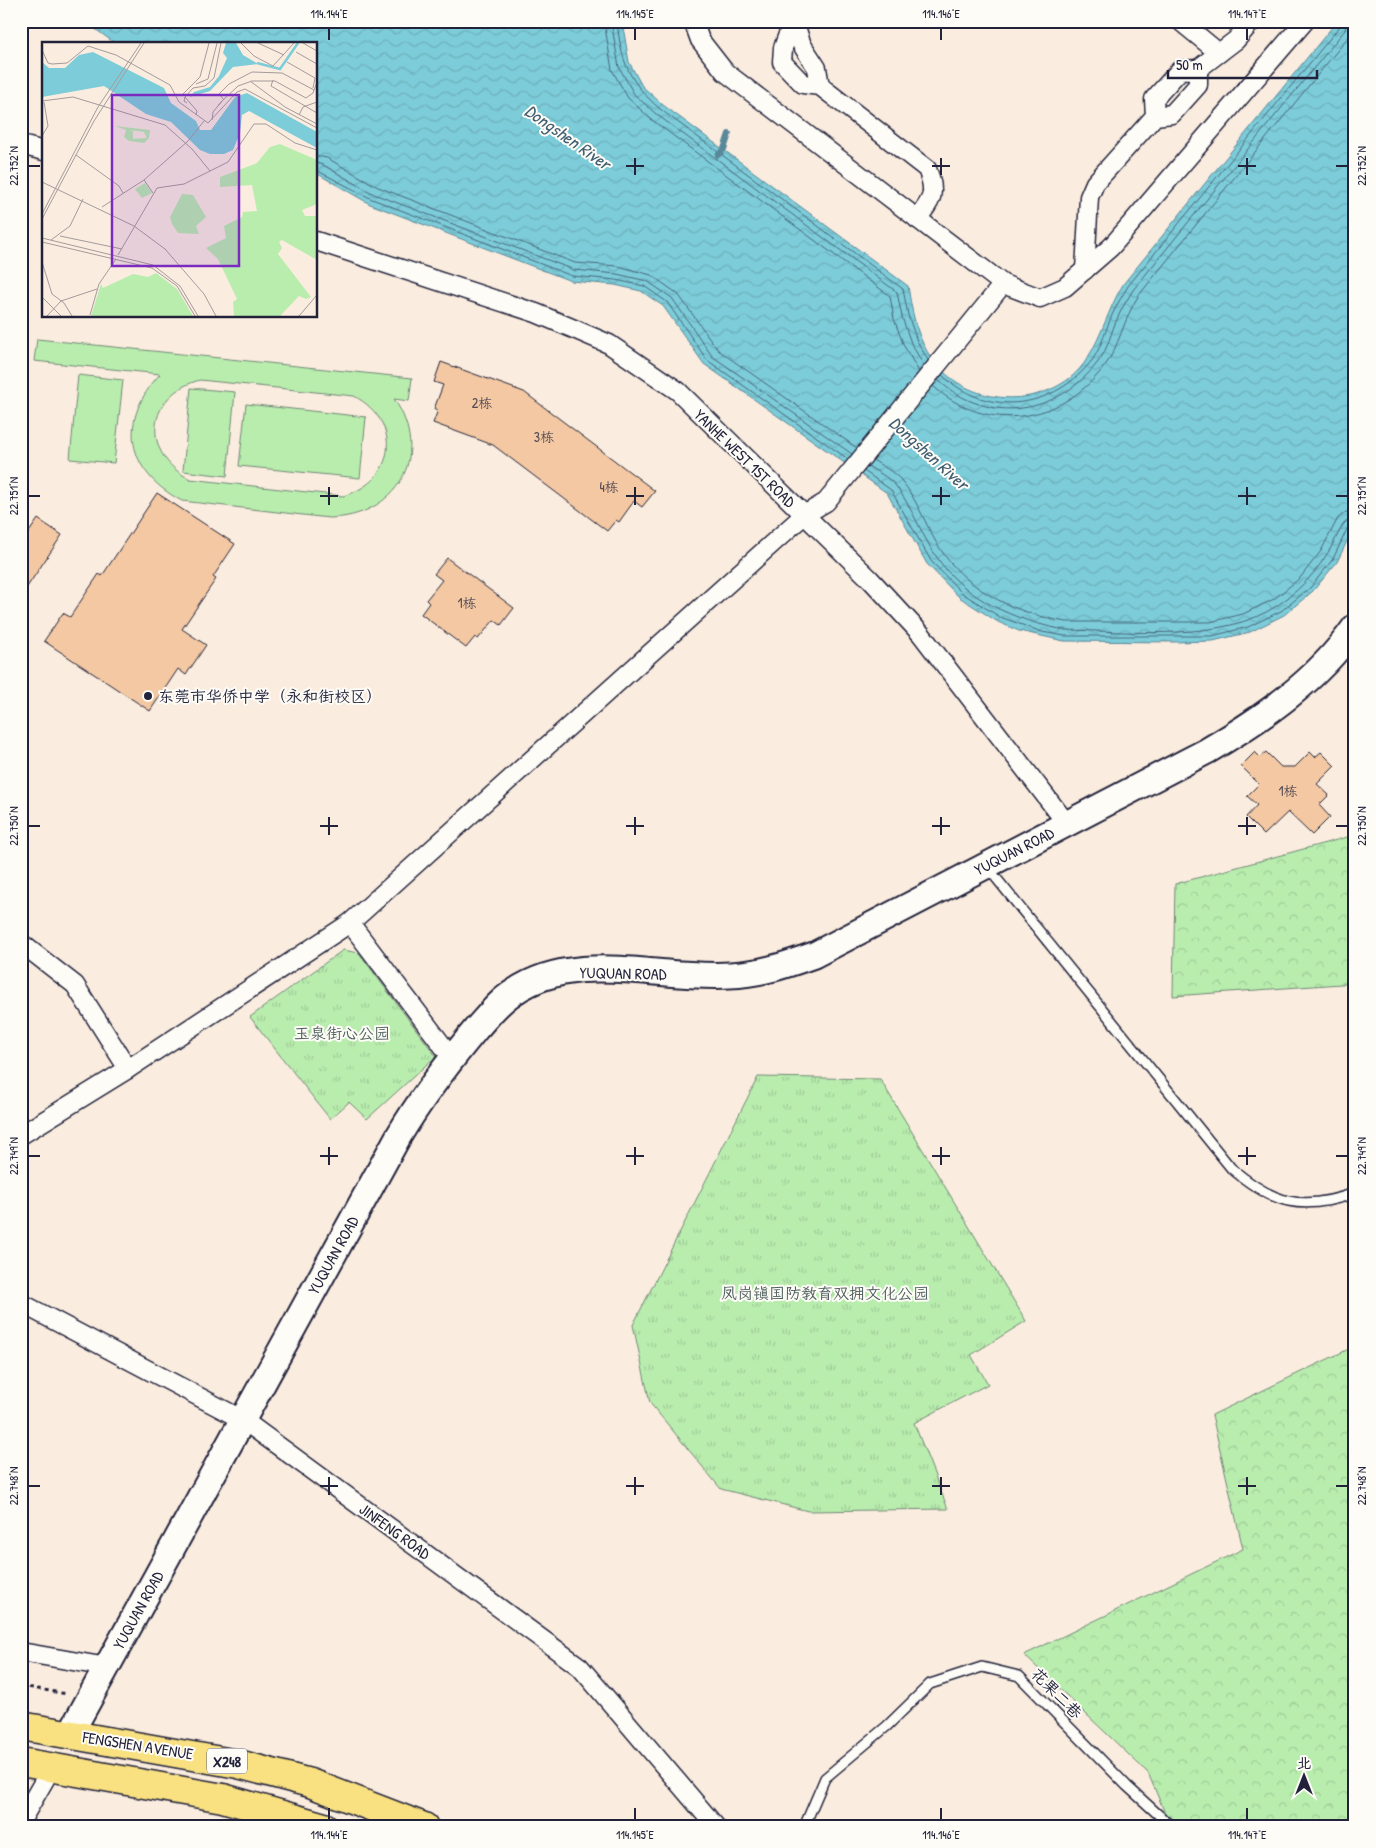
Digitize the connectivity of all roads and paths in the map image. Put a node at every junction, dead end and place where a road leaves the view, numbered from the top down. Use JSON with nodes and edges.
{"nodes":[{"id":1,"x":693,"y":21,"type":"edge"},
{"id":2,"x":794,"y":21,"type":"edge"},
{"id":3,"x":1180,"y":21,"type":"edge"},
{"id":4,"x":1252,"y":21,"type":"edge"},
{"id":5,"x":1305,"y":21,"type":"edge"},
{"id":6,"x":1219,"y":53,"type":"junction"},
{"id":7,"x":1198,"y":69,"type":"junction"},
{"id":8,"x":820,"y":86,"type":"junction"},
{"id":9,"x":1155,"y":116,"type":"junction"},
{"id":10,"x":21,"y":145,"type":"edge"},
{"id":11,"x":42,"y":150,"type":"edge"},
{"id":12,"x":917,"y":219,"type":"junction"},
{"id":13,"x":318,"y":243,"type":"edge"},
{"id":14,"x":1085,"y":270,"type":"junction"},
{"id":15,"x":1003,"y":284,"type":"junction"},
{"id":16,"x":804,"y":515,"type":"junction"},
{"id":17,"x":1355,"y":627,"type":"edge"},
{"id":18,"x":1067,"y":824,"type":"junction"},
{"id":19,"x":986,"y":866,"type":"junction"},
{"id":20,"x":350,"y":923,"type":"junction"},
{"id":21,"x":21,"y":943,"type":"edge"},
{"id":22,"x":452,"y":1058,"type":"junction"},
{"id":23,"x":128,"y":1069,"type":"junction"},
{"id":24,"x":21,"y":1135,"type":"edge"},
{"id":25,"x":1355,"y":1193,"type":"edge"},
{"id":26,"x":21,"y":1303,"type":"edge"},
{"id":27,"x":243,"y":1420,"type":"junction"},
{"id":28,"x":21,"y":1652,"type":"edge"},
{"id":29,"x":107,"y":1666,"type":"junction"},
{"id":30,"x":21,"y":1686,"type":"edge"},
{"id":31,"x":51,"y":1690,"type":"dead end"},
{"id":32,"x":21,"y":1726,"type":"edge"},
{"id":33,"x":70,"y":1734,"type":"junction"},
{"id":34,"x":21,"y":1762,"type":"edge"},
{"id":35,"x":52,"y":1768,"type":"junction"},
{"id":36,"x":21,"y":1821,"type":"edge"},
{"id":37,"x":324,"y":1827,"type":"edge"},
{"id":38,"x":424,"y":1827,"type":"edge"},
{"id":39,"x":716,"y":1827,"type":"edge"},
{"id":40,"x":804,"y":1827,"type":"edge"},
{"id":41,"x":1172,"y":1827,"type":"edge"}],
"edges":[{"from":1,"to":12,"type":"street"},
{"from":2,"to":8,"type":"street"},
{"from":2,"to":8,"type":"street"},
{"from":3,"to":6,"type":"street"},
{"from":4,"to":6,"type":"street"},
{"from":5,"to":14,"type":"street"},
{"from":6,"to":7,"type":"street"},
{"from":7,"to":9,"type":"street"},
{"from":7,"to":9,"type":"street"},
{"from":8,"to":12,"type":"street"},
{"from":9,"to":14,"type":"street"},
{"from":10,"to":11,"type":"street"},
{"from":12,"to":15,"type":"street"},
{"from":13,"to":16,"type":"street","name":"YANHE WEST 1ST ROAD"},
{"from":14,"to":15,"type":"street"},
{"from":15,"to":16,"type":"street"},
{"from":16,"to":18,"type":"street","name":"YANHE WEST 1ST ROAD"},
{"from":16,"to":20,"type":"street"},
{"from":17,"to":18,"type":"street","name":"YUQUAN ROAD"},
{"from":18,"to":19,"type":"street","name":"YUQUAN ROAD"},
{"from":19,"to":22,"type":"street","name":"YUQUAN ROAD"},
{"from":19,"to":25,"type":"lane"},
{"from":20,"to":22,"type":"street"},
{"from":20,"to":23,"type":"street"},
{"from":21,"to":23,"type":"street"},
{"from":22,"to":27,"type":"street","name":"YUQUAN ROAD"},
{"from":23,"to":24,"type":"street"},
{"from":26,"to":27,"type":"street","name":"JINFENG ROAD"},
{"from":27,"to":29,"type":"street","name":"YUQUAN ROAD"},
{"from":27,"to":39,"type":"street","name":"JINFENG ROAD"},
{"from":28,"to":29,"type":"street"},
{"from":29,"to":33,"type":"street","name":"YUQUAN ROAD"},
{"from":30,"to":31,"type":"path"},
{"from":32,"to":33,"type":"main road","name":"FENGSHEN AVENUE","number":"X248"},
{"from":33,"to":38,"type":"main road","name":"FENGSHEN AVENUE","number":"X248"},
{"from":34,"to":35,"type":"main road","number":"X248"},
{"from":35,"to":36,"type":"street"},
{"from":35,"to":37,"type":"main road","number":"X248"},
{"from":40,"to":41,"type":"lane","name":"花果二巷"}]}
